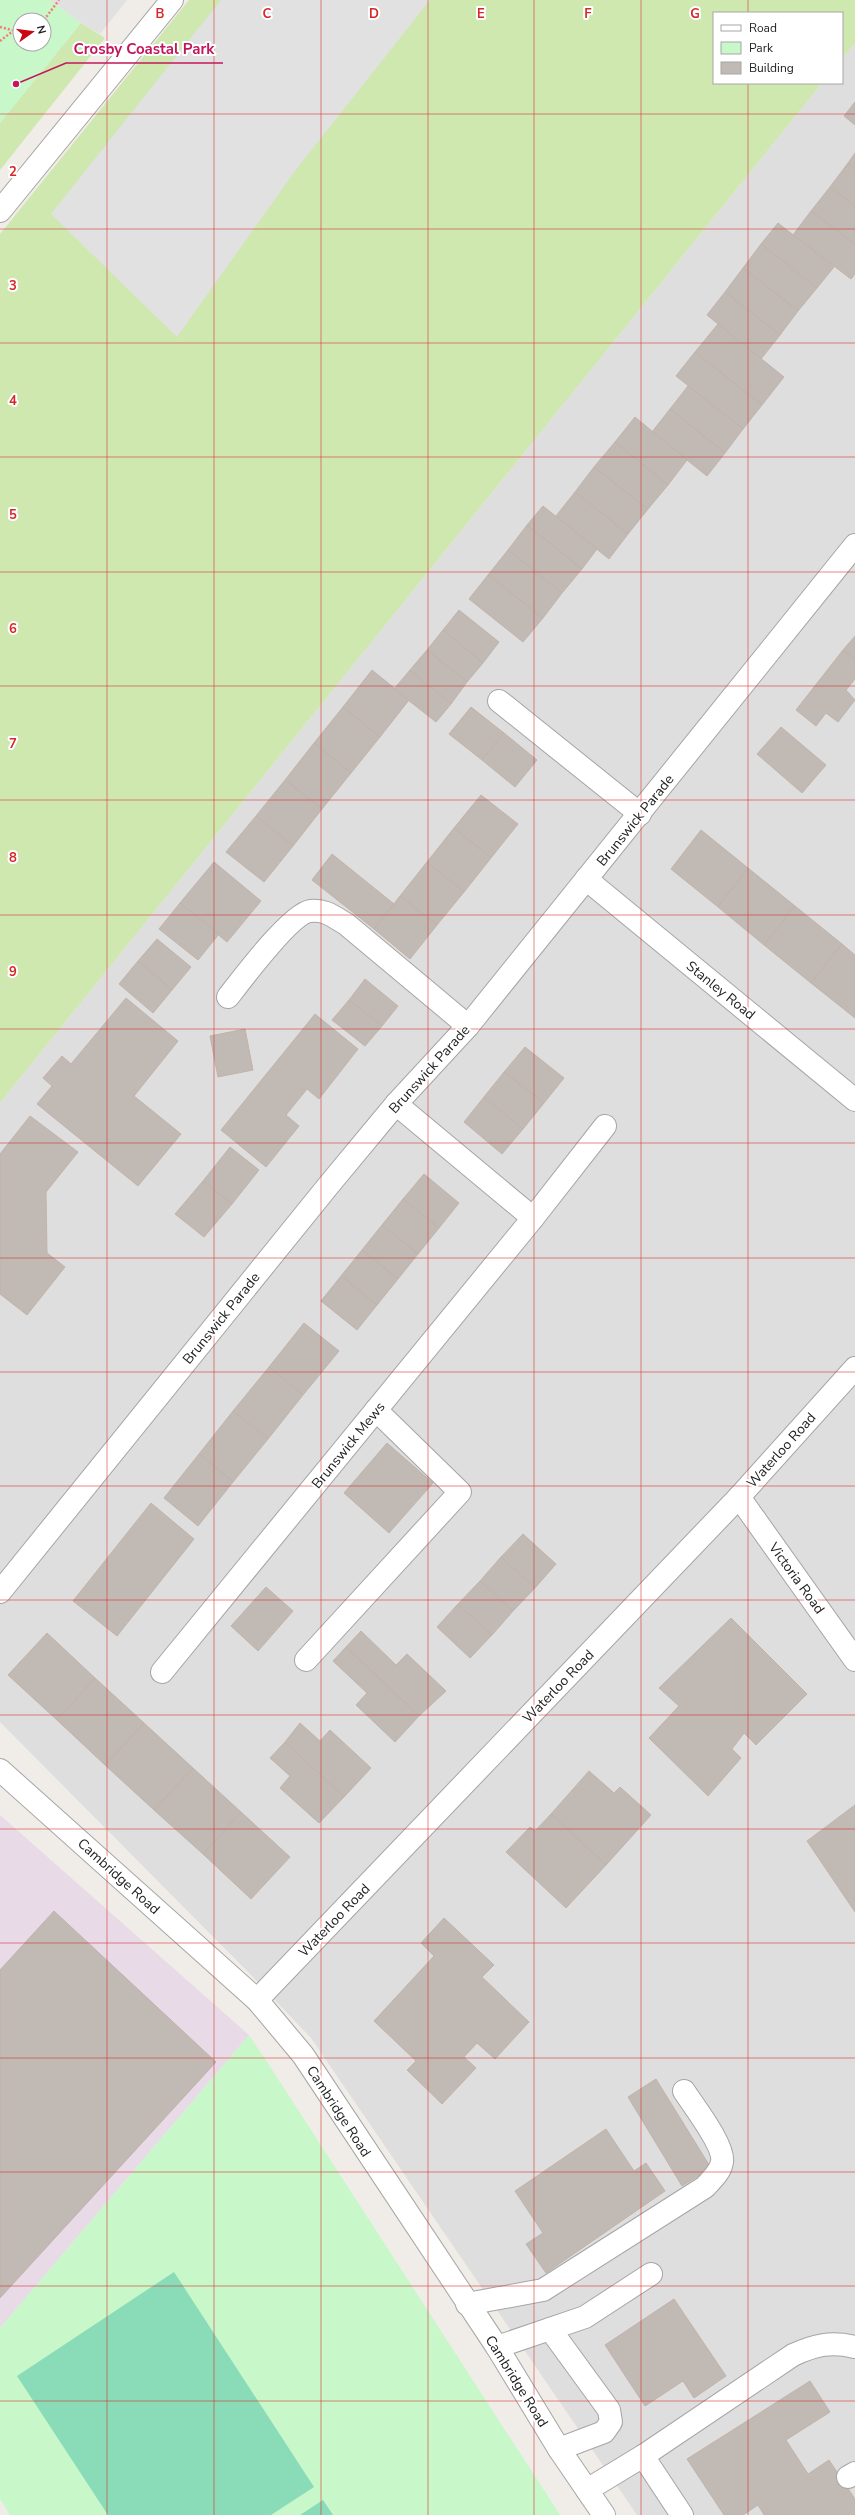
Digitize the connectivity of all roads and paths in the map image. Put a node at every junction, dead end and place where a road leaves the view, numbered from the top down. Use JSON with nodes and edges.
{"nodes":[{"id":1,"x":59,"y":0,"type":"edge"},
{"id":2,"x":172,"y":0,"type":"edge"},
{"id":3,"x":50,"y":12,"type":"edge"},
{"id":4,"x":0,"y":27,"type":"edge"},
{"id":5,"x":12,"y":31,"type":"edge"},
{"id":6,"x":12,"y":32,"type":"edge"},
{"id":7,"x":0,"y":41,"type":"edge"},
{"id":8,"x":0,"y":211,"type":"edge"},
{"id":9,"x":855,"y":545,"type":"edge"},
{"id":10,"x":499,"y":701,"type":"dead end"},
{"id":11,"x":640,"y":814,"type":"junction"},
{"id":12,"x":586,"y":880,"type":"junction"},
{"id":13,"x":228,"y":996,"type":"dead end"},
{"id":14,"x":468,"y":1026,"type":"junction"},
{"id":15,"x":855,"y":1100,"type":"edge"},
{"id":16,"x":396,"y":1104,"type":"junction"},
{"id":17,"x":605,"y":1126,"type":"dead end"},
{"id":18,"x":533,"y":1218,"type":"junction"},
{"id":19,"x":855,"y":1368,"type":"edge"},
{"id":20,"x":376,"y":1410,"type":"junction"},
{"id":21,"x":739,"y":1497,"type":"junction"},
{"id":22,"x":0,"y":1592,"type":"edge"},
{"id":23,"x":306,"y":1660,"type":"dead end"},
{"id":24,"x":855,"y":1660,"type":"edge"},
{"id":25,"x":162,"y":1672,"type":"dead end"},
{"id":26,"x":0,"y":1770,"type":"edge"},
{"id":27,"x":257,"y":2000,"type":"junction"},
{"id":28,"x":684,"y":2091,"type":"dead end"},
{"id":29,"x":651,"y":2274,"type":"dead end"},
{"id":30,"x":467,"y":2304,"type":"junction"},
{"id":31,"x":550,"y":2329,"type":"junction"},
{"id":32,"x":497,"y":2347,"type":"junction"},
{"id":33,"x":855,"y":2347,"type":"edge"},
{"id":34,"x":559,"y":2449,"type":"junction"},
{"id":35,"x":643,"y":2456,"type":"junction"},
{"id":36,"x":587,"y":2490,"type":"junction"},
{"id":37,"x":604,"y":2515,"type":"edge"},
{"id":38,"x":682,"y":2515,"type":"edge"}],
"edges":[{"from":1,"to":3,"type":"path"},
{"from":2,"to":8,"type":"street"},
{"from":4,"to":5,"type":"path"},
{"from":6,"to":7,"type":"path"},
{"from":9,"to":11,"type":"street","name":"Brunswick Parade"},
{"from":10,"to":11,"type":"street"},
{"from":11,"to":12,"type":"street","name":"Brunswick Parade"},
{"from":12,"to":14,"type":"street","name":"Brunswick Parade"},
{"from":12,"to":15,"type":"street","name":"Stanley Road"},
{"from":13,"to":14,"type":"street"},
{"from":14,"to":16,"type":"street","name":"Brunswick Parade"},
{"from":16,"to":18,"type":"street"},
{"from":16,"to":22,"type":"street","name":"Brunswick Parade"},
{"from":17,"to":18,"type":"street","name":"Brunswick Mews"},
{"from":18,"to":20,"type":"street","name":"Brunswick Mews"},
{"from":19,"to":21,"type":"street","name":"Waterloo Road"},
{"from":20,"to":23,"type":"street"},
{"from":20,"to":25,"type":"street","name":"Brunswick Mews"},
{"from":21,"to":24,"type":"street","name":"Victoria Road"},
{"from":21,"to":27,"type":"street","name":"Waterloo Road"},
{"from":26,"to":27,"type":"street","name":"Cambridge Road"},
{"from":27,"to":30,"type":"street","name":"Cambridge Road"},
{"from":28,"to":30,"type":"street"},
{"from":29,"to":31,"type":"street"},
{"from":30,"to":32,"type":"street","name":"Cambridge Road"},
{"from":31,"to":32,"type":"street"},
{"from":31,"to":34,"type":"street"},
{"from":32,"to":34,"type":"street","name":"Cambridge Road"},
{"from":33,"to":35,"type":"street"},
{"from":34,"to":36,"type":"street","name":"Cambridge Road"},
{"from":35,"to":36,"type":"street"},
{"from":35,"to":38,"type":"street"},
{"from":36,"to":37,"type":"street","name":"Cambridge Road"}]}
